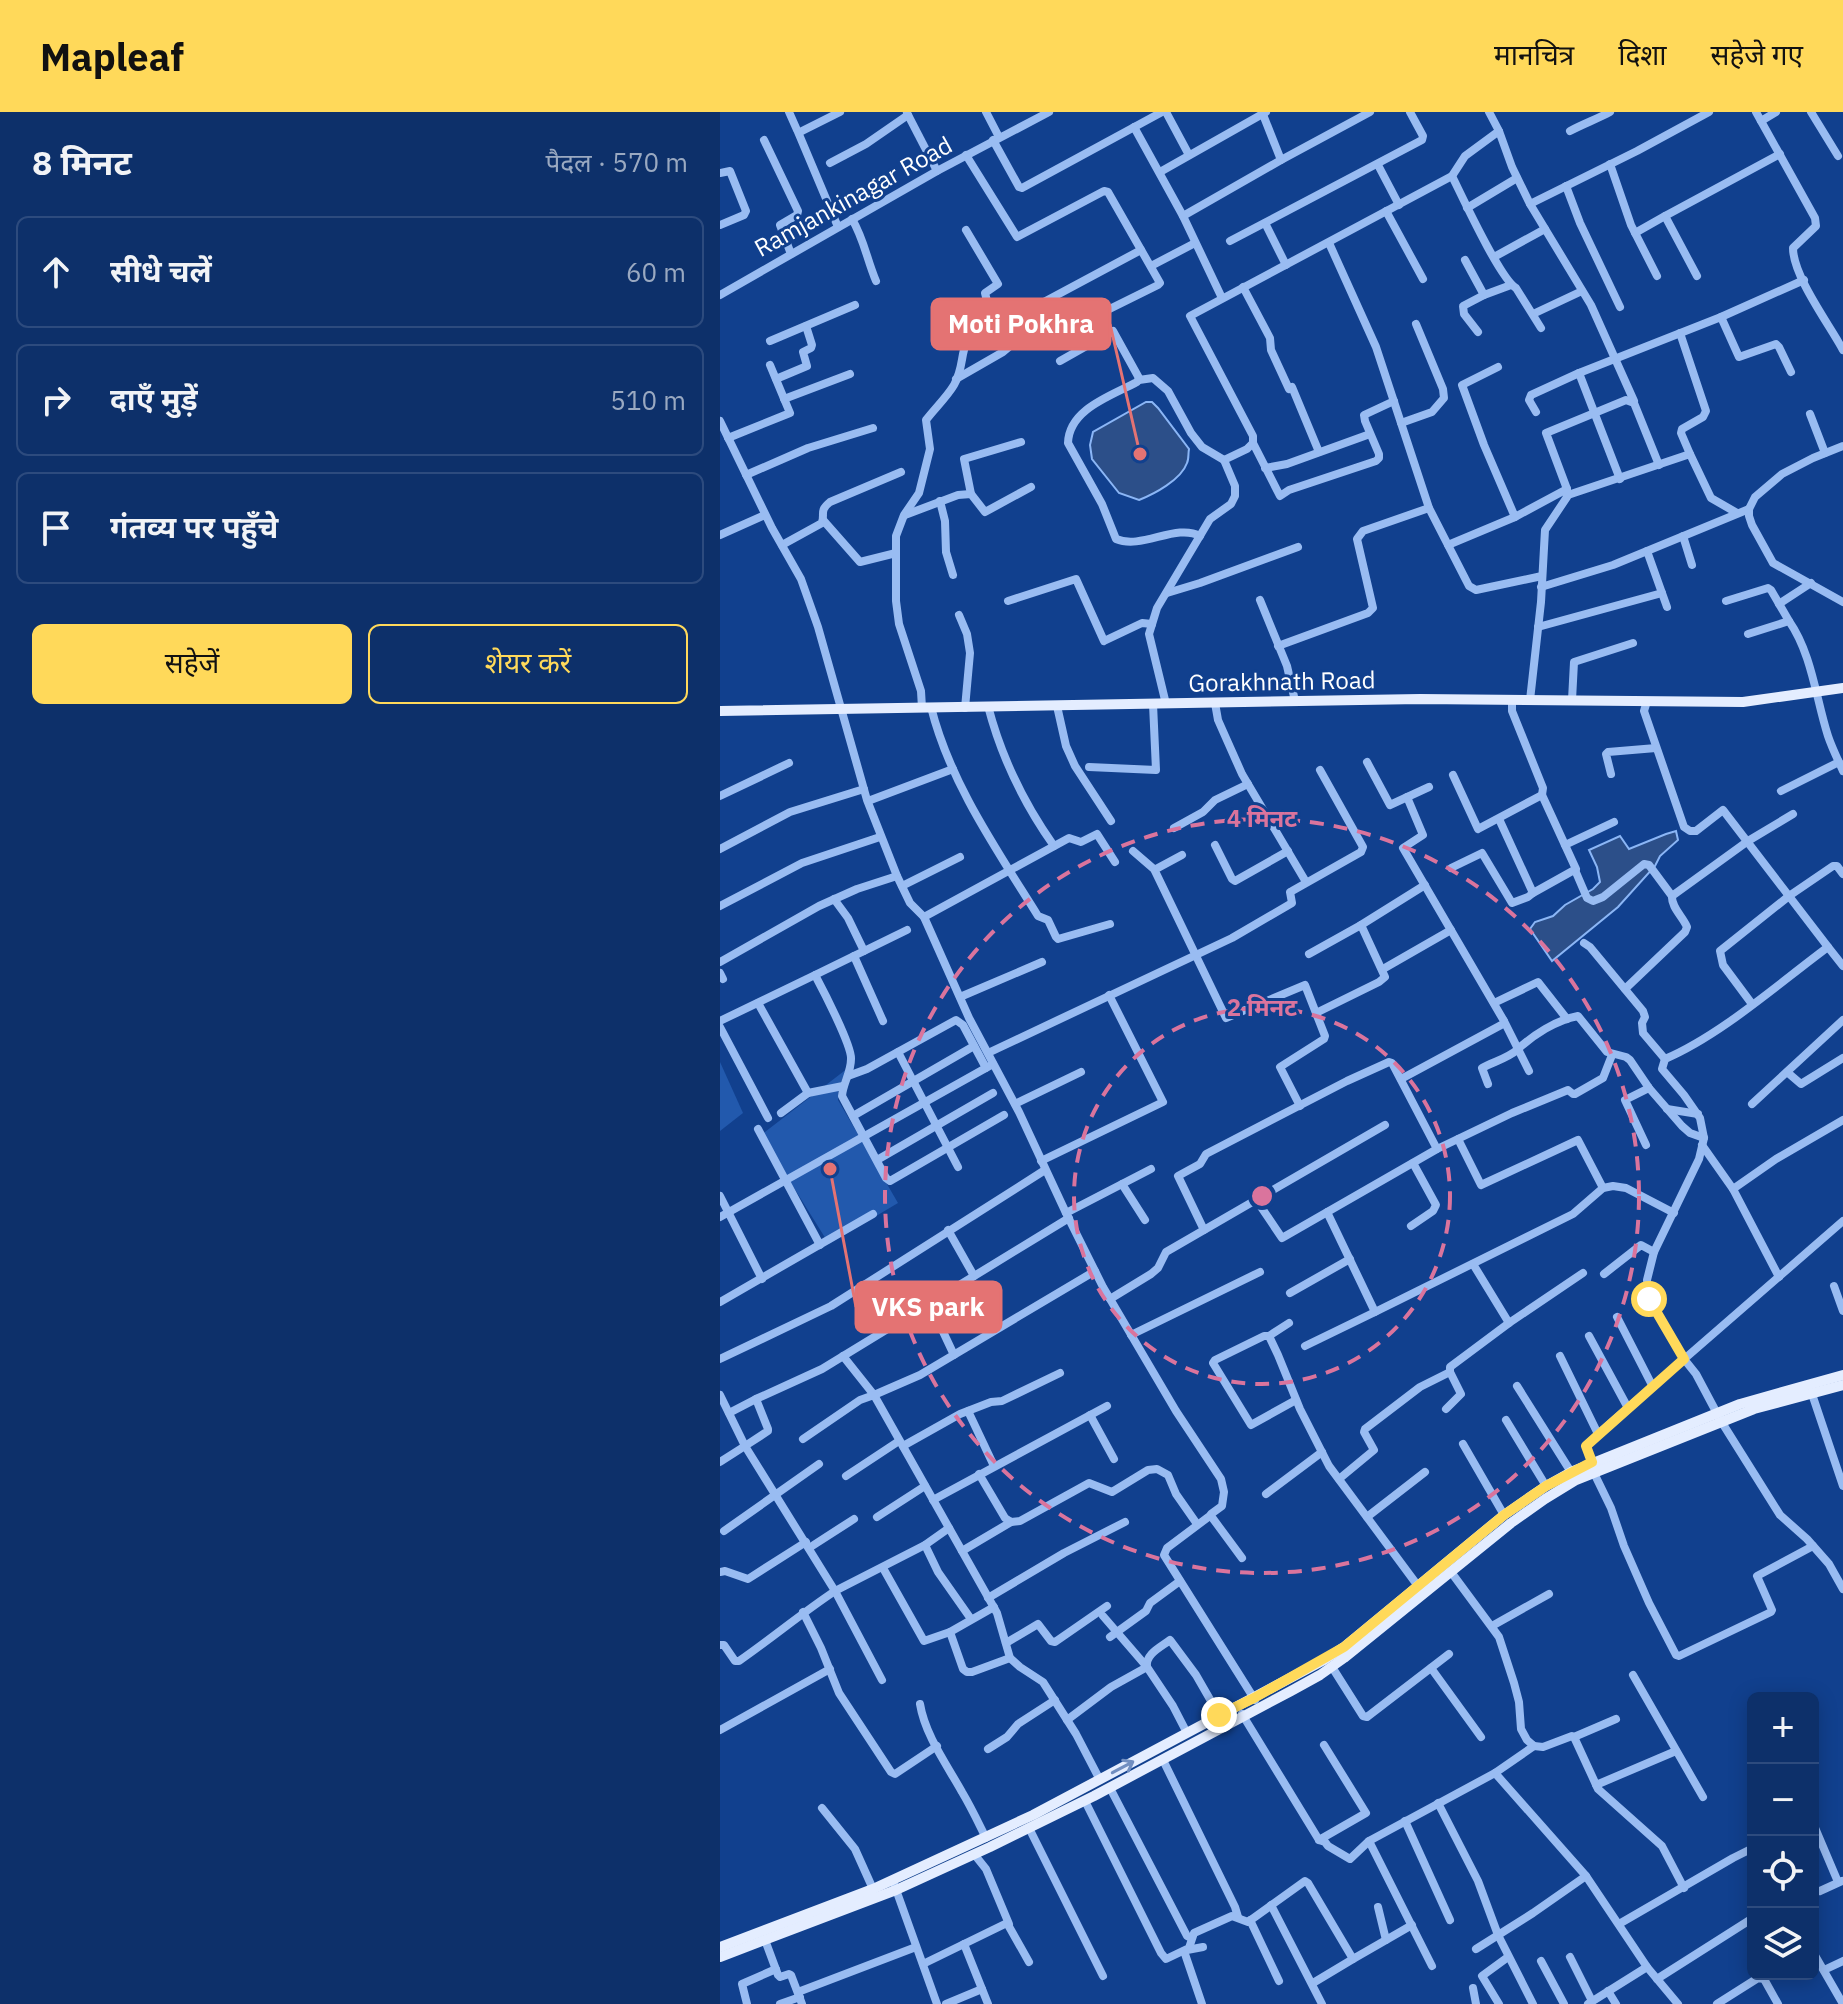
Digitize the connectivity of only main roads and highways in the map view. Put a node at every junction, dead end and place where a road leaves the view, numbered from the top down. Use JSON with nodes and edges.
{"nodes":[{"id":1,"x":1843,"y":688,"type":"edge"},
{"id":2,"x":720,"y":711,"type":"edge"},
{"id":3,"x":1843,"y":1375,"type":"edge"},
{"id":4,"x":1843,"y":1385,"type":"edge"},
{"id":5,"x":1719,"y":1417,"type":"junction"},
{"id":6,"x":1593,"y":1468,"type":"junction"},
{"id":7,"x":1257,"y":1702,"type":"junction"},
{"id":8,"x":1240,"y":1712,"type":"junction"},
{"id":9,"x":894,"y":1885,"type":"junction"},
{"id":10,"x":720,"y":1947,"type":"edge"},
{"id":11,"x":720,"y":1957,"type":"edge"}],
"edges":[{"from":1,"to":2,"type":"main road","name":"Gorakhnath Road"},
{"from":3,"to":5,"type":"main road"},
{"from":4,"to":5,"type":"main road"},
{"from":5,"to":6,"type":"main road"},
{"from":6,"to":7,"type":"main road"},
{"from":6,"to":7,"type":"main road"},
{"from":7,"to":8,"type":"main road"},
{"from":8,"to":9,"type":"main road"},
{"from":9,"to":8,"type":"main road","one_way":true},
{"from":9,"to":10,"type":"main road"},
{"from":9,"to":11,"type":"main road"}]}
